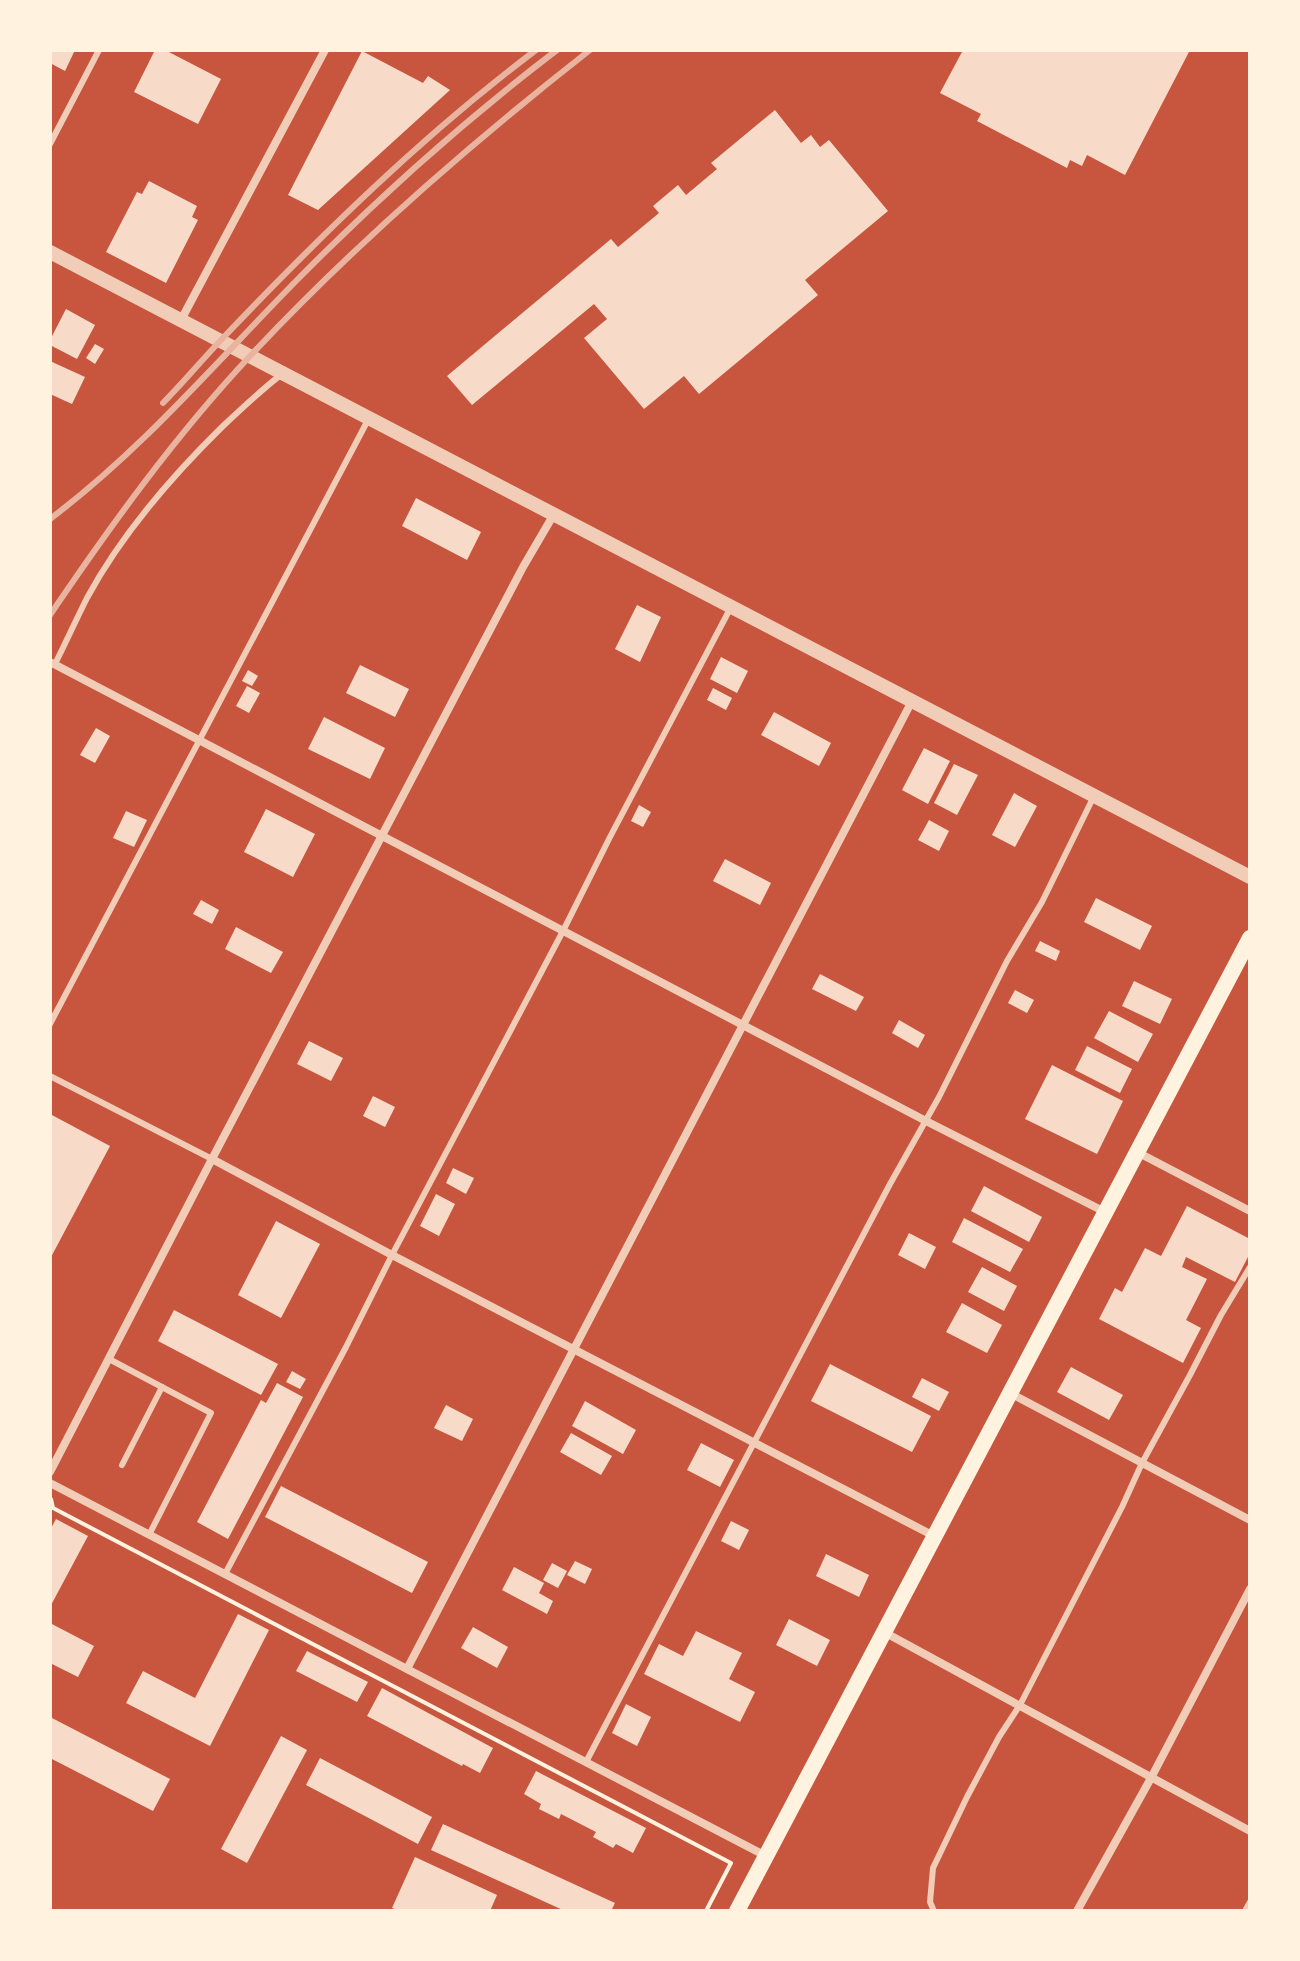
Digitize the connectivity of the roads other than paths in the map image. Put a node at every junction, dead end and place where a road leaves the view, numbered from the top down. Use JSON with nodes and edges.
{"nodes":[{"id":1,"x":99,"y":50,"type":"edge"},
{"id":2,"x":325,"y":50,"type":"edge"},
{"id":3,"x":50,"y":144,"type":"edge"},
{"id":4,"x":50,"y":252,"type":"edge"},
{"id":5,"x":181,"y":320,"type":"junction"},
{"id":6,"x":283,"y":373,"type":"junction"},
{"id":7,"x":369,"y":418,"type":"junction"},
{"id":8,"x":554,"y":514,"type":"junction"},
{"id":9,"x":731,"y":607,"type":"junction"},
{"id":10,"x":53,"y":663,"type":"edge"},
{"id":11,"x":912,"y":701,"type":"junction"},
{"id":12,"x":200,"y":740,"type":"junction"},
{"id":13,"x":1094,"y":796,"type":"junction"},
{"id":14,"x":382,"y":836,"type":"junction"},
{"id":15,"x":1250,"y":877,"type":"edge"},
{"id":16,"x":563,"y":931,"type":"junction"},
{"id":17,"x":1250,"y":938,"type":"edge"},
{"id":18,"x":50,"y":1024,"type":"edge"},
{"id":19,"x":743,"y":1025,"type":"junction"},
{"id":20,"x":50,"y":1076,"type":"edge"},
{"id":21,"x":926,"y":1121,"type":"junction"},
{"id":22,"x":1137,"y":1152,"type":"junction"},
{"id":23,"x":212,"y":1159,"type":"junction"},
{"id":24,"x":1250,"y":1211,"type":"edge"},
{"id":25,"x":1105,"y":1212,"type":"junction"},
{"id":26,"x":392,"y":1255,"type":"junction"},
{"id":27,"x":1250,"y":1267,"type":"edge"},
{"id":28,"x":576,"y":1349,"type":"junction"},
{"id":29,"x":109,"y":1359,"type":"junction"},
{"id":30,"x":162,"y":1387,"type":"junction"},
{"id":31,"x":1010,"y":1393,"type":"junction"},
{"id":32,"x":755,"y":1442,"type":"junction"},
{"id":33,"x":1142,"y":1463,"type":"junction"},
{"id":34,"x":122,"y":1465,"type":"dead end"},
{"id":35,"x":50,"y":1472,"type":"edge"},
{"id":36,"x":50,"y":1483,"type":"edge"},
{"id":37,"x":1250,"y":1520,"type":"edge"},
{"id":38,"x":149,"y":1535,"type":"junction"},
{"id":39,"x":935,"y":1536,"type":"junction"},
{"id":40,"x":225,"y":1574,"type":"junction"},
{"id":41,"x":1250,"y":1589,"type":"edge"},
{"id":42,"x":884,"y":1632,"type":"junction"},
{"id":43,"x":407,"y":1669,"type":"junction"},
{"id":44,"x":1020,"y":1705,"type":"junction"},
{"id":45,"x":586,"y":1762,"type":"junction"},
{"id":46,"x":1151,"y":1778,"type":"junction"},
{"id":47,"x":1250,"y":1831,"type":"edge"},
{"id":48,"x":766,"y":1856,"type":"junction"},
{"id":49,"x":1250,"y":1902,"type":"edge"},
{"id":50,"x":737,"y":1911,"type":"edge"},
{"id":51,"x":934,"y":1911,"type":"edge"},
{"id":52,"x":1077,"y":1911,"type":"edge"},
{"id":53,"x":1245,"y":1911,"type":"edge"}],
"edges":[{"from":1,"to":3,"type":"lane"},
{"from":2,"to":5,"type":"street"},
{"from":4,"to":5,"type":"street"},
{"from":5,"to":6,"type":"street"},
{"from":6,"to":7,"type":"street"},
{"from":6,"to":10,"type":"lane"},
{"from":7,"to":8,"type":"street"},
{"from":7,"to":12,"type":"lane"},
{"from":8,"to":9,"type":"street"},
{"from":8,"to":14,"type":"street"},
{"from":9,"to":11,"type":"street"},
{"from":9,"to":16,"type":"lane"},
{"from":10,"to":12,"type":"street"},
{"from":11,"to":13,"type":"street"},
{"from":11,"to":19,"type":"street"},
{"from":12,"to":14,"type":"street"},
{"from":12,"to":18,"type":"lane"},
{"from":13,"to":15,"type":"street"},
{"from":13,"to":21,"type":"lane"},
{"from":14,"to":16,"type":"street"},
{"from":14,"to":23,"type":"street"},
{"from":16,"to":19,"type":"street"},
{"from":16,"to":26,"type":"lane"},
{"from":17,"to":22,"type":"main road"},
{"from":19,"to":21,"type":"street"},
{"from":19,"to":28,"type":"street"},
{"from":20,"to":23,"type":"lane"},
{"from":21,"to":25,"type":"street"},
{"from":21,"to":32,"type":"lane"},
{"from":22,"to":24,"type":"street"},
{"from":22,"to":25,"type":"main road"},
{"from":23,"to":26,"type":"street"},
{"from":23,"to":29,"type":"street"},
{"from":25,"to":31,"type":"main road"},
{"from":26,"to":28,"type":"street"},
{"from":26,"to":40,"type":"lane"},
{"from":27,"to":33,"type":"lane"},
{"from":28,"to":32,"type":"street"},
{"from":28,"to":43,"type":"street"},
{"from":29,"to":30,"type":"lane"},
{"from":29,"to":35,"type":"street"},
{"from":30,"to":34,"type":"lane"},
{"from":30,"to":38,"type":"lane"},
{"from":31,"to":33,"type":"street"},
{"from":31,"to":39,"type":"main road"},
{"from":32,"to":39,"type":"street"},
{"from":32,"to":45,"type":"lane"},
{"from":33,"to":37,"type":"street"},
{"from":33,"to":44,"type":"lane"},
{"from":36,"to":38,"type":"street"},
{"from":38,"to":40,"type":"street"},
{"from":39,"to":42,"type":"main road"},
{"from":40,"to":43,"type":"street"},
{"from":41,"to":46,"type":"street"},
{"from":42,"to":44,"type":"street"},
{"from":42,"to":48,"type":"main road"},
{"from":43,"to":45,"type":"street"},
{"from":44,"to":46,"type":"street"},
{"from":44,"to":51,"type":"lane"},
{"from":45,"to":48,"type":"street"},
{"from":46,"to":47,"type":"street"},
{"from":46,"to":52,"type":"street"},
{"from":48,"to":50,"type":"main road"},
{"from":49,"to":53,"type":"lane"}]}
